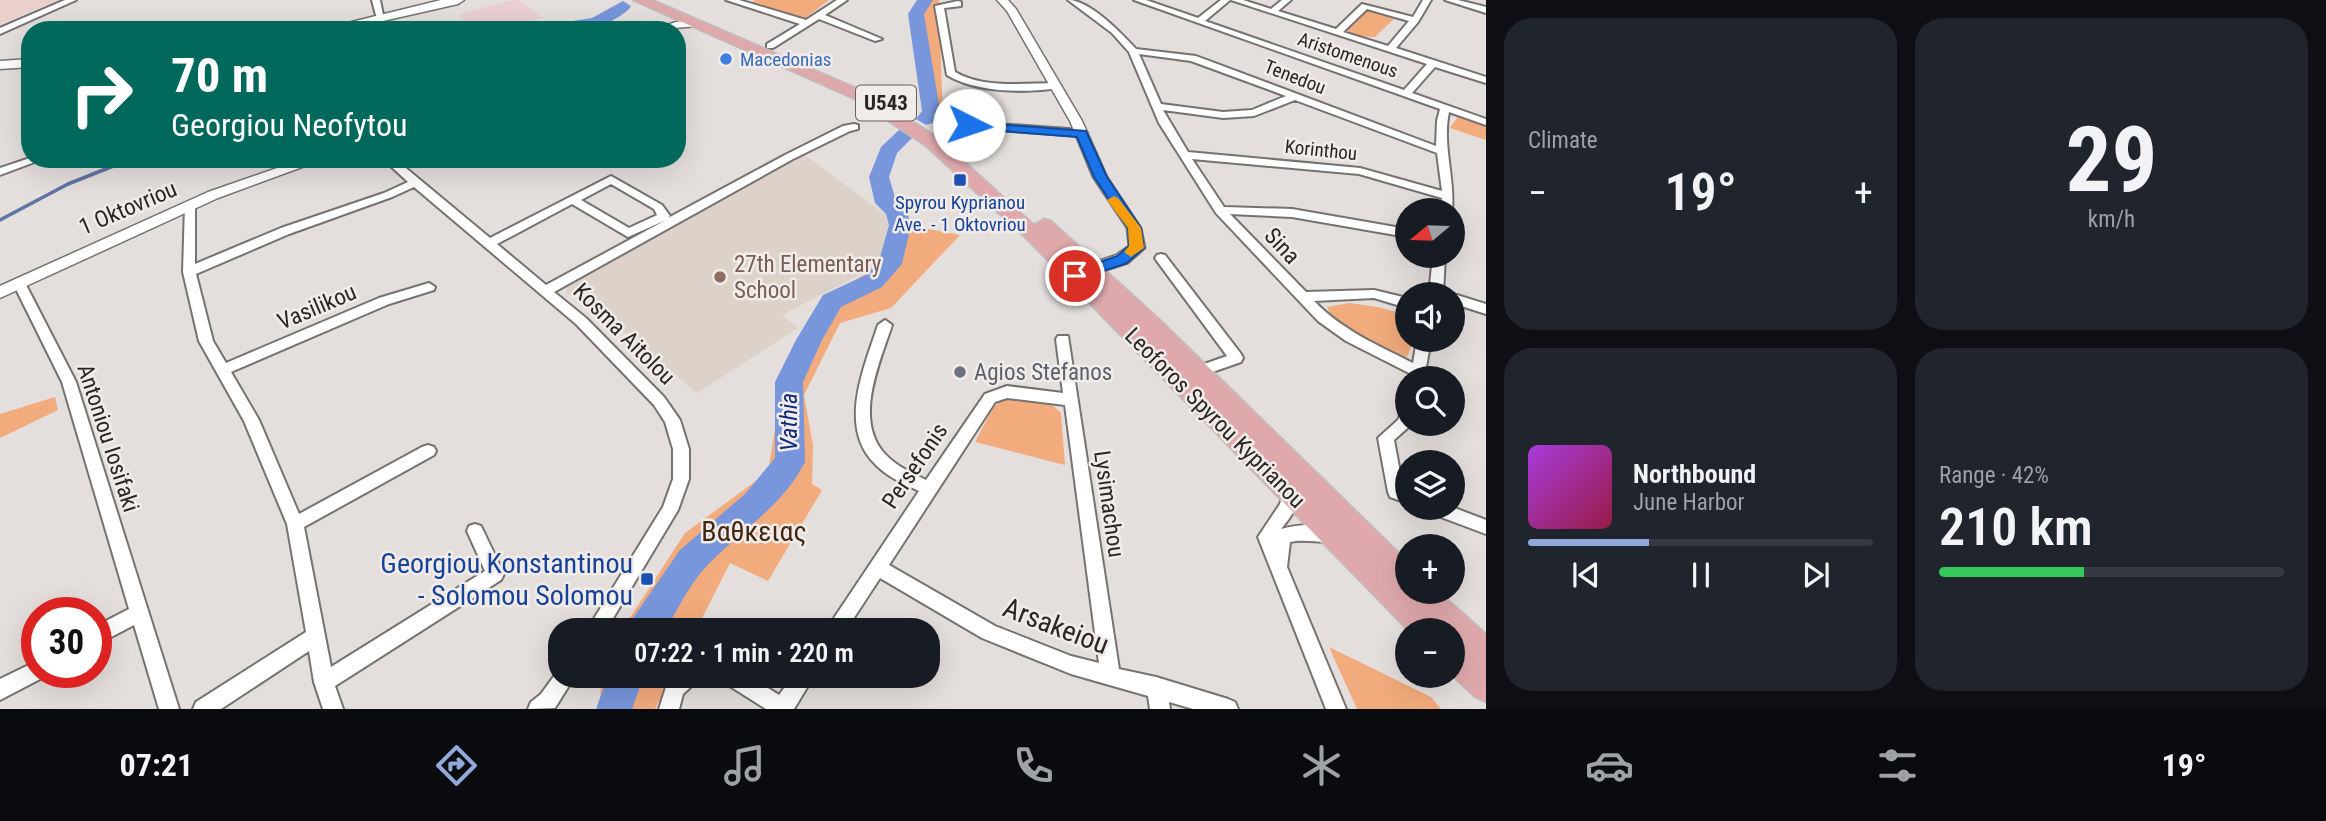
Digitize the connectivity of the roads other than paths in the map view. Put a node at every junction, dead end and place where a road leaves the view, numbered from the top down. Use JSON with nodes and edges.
{"nodes":[{"id":1,"x":72,"y":0,"type":"edge"},
{"id":2,"x":377,"y":0,"type":"edge"},
{"id":3,"x":458,"y":0,"type":"edge"},
{"id":4,"x":471,"y":0,"type":"edge"},
{"id":5,"x":641,"y":0,"type":"edge"},
{"id":6,"x":730,"y":0,"type":"edge"},
{"id":7,"x":843,"y":0,"type":"edge"},
{"id":8,"x":1002,"y":0,"type":"edge"},
{"id":9,"x":1072,"y":0,"type":"edge"},
{"id":10,"x":1138,"y":0,"type":"edge"},
{"id":11,"x":1227,"y":0,"type":"edge"},
{"id":12,"x":1234,"y":0,"type":"edge"},
{"id":13,"x":1287,"y":0,"type":"edge"},
{"id":14,"x":1427,"y":0,"type":"edge"},
{"id":15,"x":1448,"y":0,"type":"edge"},
{"id":16,"x":958,"y":4,"type":"dead end"},
{"id":17,"x":661,"y":6,"type":"edge"},
{"id":18,"x":425,"y":8,"type":"junction"},
{"id":19,"x":1486,"y":10,"type":"edge"},
{"id":20,"x":1272,"y":12,"type":"junction"},
{"id":21,"x":819,"y":16,"type":"junction"},
{"id":22,"x":1415,"y":20,"type":"junction"},
{"id":23,"x":23,"y":21,"type":"edge"},
{"id":24,"x":381,"y":21,"type":"junction"},
{"id":25,"x":1199,"y":21,"type":"junction"},
{"id":26,"x":21,"y":22,"type":"edge"},
{"id":27,"x":807,"y":23,"type":"junction"},
{"id":28,"x":686,"y":24,"type":"edge"},
{"id":29,"x":693,"y":24,"type":"junction"},
{"id":30,"x":0,"y":31,"type":"edge"},
{"id":31,"x":1337,"y":33,"type":"junction"},
{"id":32,"x":878,"y":39,"type":"dead end"},
{"id":33,"x":770,"y":46,"type":"junction"},
{"id":34,"x":1391,"y":49,"type":"junction"},
{"id":35,"x":1133,"y":51,"type":"junction"},
{"id":36,"x":21,"y":56,"type":"edge"},
{"id":37,"x":0,"y":57,"type":"edge"},
{"id":38,"x":1433,"y":63,"type":"junction"},
{"id":39,"x":21,"y":64,"type":"edge"},
{"id":40,"x":0,"y":65,"type":"edge"},
{"id":41,"x":1486,"y":68,"type":"edge"},
{"id":42,"x":1482,"y":79,"type":"edge"},
{"id":43,"x":1056,"y":86,"type":"junction"},
{"id":44,"x":1406,"y":94,"type":"junction"},
{"id":45,"x":1296,"y":96,"type":"junction"},
{"id":46,"x":1156,"y":106,"type":"junction"},
{"id":47,"x":1445,"y":108,"type":"junction"},
{"id":48,"x":1486,"y":122,"type":"edge"},
{"id":49,"x":945,"y":126,"type":"dead end"},
{"id":50,"x":854,"y":127,"type":"dead end"},
{"id":51,"x":1082,"y":133,"type":"junction"},
{"id":52,"x":1441,"y":151,"type":"junction"},
{"id":53,"x":1186,"y":155,"type":"junction"},
{"id":54,"x":21,"y":165,"type":"edge"},
{"id":55,"x":291,"y":168,"type":"edge"},
{"id":56,"x":399,"y":168,"type":"edge"},
{"id":57,"x":0,"y":172,"type":"edge"},
{"id":58,"x":416,"y":181,"type":"junction"},
{"id":59,"x":1448,"y":197,"type":"joint"},
{"id":60,"x":573,"y":200,"type":"junction"},
{"id":61,"x":189,"y":207,"type":"junction"},
{"id":62,"x":1220,"y":210,"type":"junction"},
{"id":63,"x":1395,"y":231,"type":"edge"},
{"id":64,"x":488,"y":244,"type":"junction"},
{"id":65,"x":1161,"y":258,"type":"dead end"},
{"id":66,"x":1079,"y":268,"type":"junction"},
{"id":67,"x":189,"y":272,"type":"junction"},
{"id":68,"x":19,"y":283,"type":"junction"},
{"id":69,"x":429,"y":287,"type":"dead end"},
{"id":70,"x":545,"y":291,"type":"junction"},
{"id":71,"x":0,"y":292,"type":"edge"},
{"id":72,"x":1303,"y":297,"type":"junction"},
{"id":73,"x":1395,"y":300,"type":"edge"},
{"id":74,"x":1465,"y":302,"type":"edge"},
{"id":75,"x":1486,"y":309,"type":"edge"},
{"id":76,"x":885,"y":325,"type":"dead end"},
{"id":77,"x":1063,"y":339,"type":"dead end"},
{"id":78,"x":1402,"y":366,"type":"edge"},
{"id":79,"x":223,"y":370,"type":"junction"},
{"id":80,"x":1198,"y":372,"type":"junction"},
{"id":81,"x":1070,"y":400,"type":"junction"},
{"id":82,"x":1395,"y":430,"type":"edge"},
{"id":83,"x":428,"y":450,"type":"dead end"},
{"id":84,"x":1395,"y":473,"type":"edge"},
{"id":85,"x":929,"y":489,"type":"junction"},
{"id":86,"x":1291,"y":494,"type":"junction"},
{"id":87,"x":1465,"y":519,"type":"edge"},
{"id":88,"x":295,"y":524,"type":"junction"},
{"id":89,"x":1486,"y":527,"type":"edge"},
{"id":90,"x":475,"y":531,"type":"dead end"},
{"id":91,"x":1334,"y":535,"type":"junction"},
{"id":92,"x":877,"y":567,"type":"junction"},
{"id":93,"x":1279,"y":568,"type":"junction"},
{"id":94,"x":1395,"y":568,"type":"edge"},
{"id":95,"x":1432,"y":604,"type":"edge"},
{"id":96,"x":139,"y":612,"type":"junction"},
{"id":97,"x":603,"y":618,"type":"edge"},
{"id":98,"x":843,"y":618,"type":"edge"},
{"id":99,"x":1417,"y":618,"type":"edge"},
{"id":100,"x":112,"y":627,"type":"edge"},
{"id":101,"x":316,"y":636,"type":"junction"},
{"id":102,"x":1486,"y":655,"type":"edge"},
{"id":103,"x":1465,"y":666,"type":"edge"},
{"id":104,"x":1110,"y":676,"type":"junction"},
{"id":105,"x":21,"y":679,"type":"edge"},
{"id":106,"x":324,"y":682,"type":"junction"},
{"id":107,"x":1486,"y":686,"type":"edge"},
{"id":108,"x":1156,"y":687,"type":"junction"},
{"id":109,"x":557,"y":688,"type":"edge"},
{"id":110,"x":675,"y":688,"type":"edge"},
{"id":111,"x":751,"y":688,"type":"edge"},
{"id":112,"x":796,"y":688,"type":"edge"},
{"id":113,"x":0,"y":690,"type":"edge"},
{"id":114,"x":783,"y":708,"type":"edge"},
{"id":115,"x":169,"y":709,"type":"edge"},
{"id":116,"x":203,"y":709,"type":"edge"},
{"id":117,"x":333,"y":709,"type":"edge"},
{"id":118,"x":538,"y":709,"type":"edge"},
{"id":119,"x":669,"y":709,"type":"edge"},
{"id":120,"x":1160,"y":709,"type":"edge"},
{"id":121,"x":1228,"y":709,"type":"edge"},
{"id":122,"x":1336,"y":709,"type":"edge"}],
"edges":[{"from":1,"to":23,"type":"street"},
{"from":2,"to":18,"type":"main road"},
{"from":2,"to":24,"type":"street"},
{"from":3,"to":18,"type":"main road"},
{"from":4,"to":24,"type":"main road"},
{"from":5,"to":17,"type":"main road","name":"Leoforos Spyrou Kyprianou","number":"U543"},
{"from":6,"to":27,"type":"street"},
{"from":7,"to":21,"type":"street"},
{"from":8,"to":43,"type":"street"},
{"from":9,"to":35,"type":"street"},
{"from":10,"to":25,"type":"street","name":"Aristomenous"},
{"from":11,"to":25,"type":"street"},
{"from":12,"to":20,"type":"street"},
{"from":13,"to":20,"type":"street"},
{"from":14,"to":22,"type":"street"},
{"from":15,"to":19,"type":"street"},
{"from":16,"to":43,"type":"street"},
{"from":17,"to":29,"type":"main road","name":"Leoforos Spyrou Kyprianou","number":"U543"},
{"from":17,"to":33,"type":"main road","name":"Leoforos Spyrou Kyprianou","number":"U543"},
{"from":18,"to":24,"type":"main road"},
{"from":20,"to":31,"type":"street"},
{"from":21,"to":27,"type":"street"},
{"from":21,"to":32,"type":"street"},
{"from":22,"to":31,"type":"street"},
{"from":22,"to":34,"type":"street"},
{"from":25,"to":44,"type":"street","name":"Aristomenous"},
{"from":26,"to":30,"type":"street"},
{"from":27,"to":33,"type":"street"},
{"from":28,"to":29,"type":"street"},
{"from":29,"to":66,"type":"main road","name":"Leoforos Spyrou Kyprianou","number":"U543"},
{"from":31,"to":34,"type":"street"},
{"from":33,"to":66,"type":"main road","name":"Leoforos Spyrou Kyprianou","number":"U543"},
{"from":34,"to":38,"type":"street"},
{"from":35,"to":45,"type":"street","name":"Tenedou"},
{"from":35,"to":46,"type":"street","name":"Sina"},
{"from":36,"to":37,"type":"main road"},
{"from":38,"to":42,"type":"street"},
{"from":38,"to":44,"type":"street"},
{"from":39,"to":40,"type":"main road"},
{"from":41,"to":42,"type":"street"},
{"from":43,"to":51,"type":"street"},
{"from":44,"to":47,"type":"street","name":"Aristomenous"},
{"from":45,"to":46,"type":"street"},
{"from":45,"to":52,"type":"street","name":"Tenedou"},
{"from":46,"to":53,"type":"street","name":"Sina"},
{"from":47,"to":48,"type":"street","name":"Aristomenous"},
{"from":47,"to":52,"type":"street"},
{"from":49,"to":51,"type":"street"},
{"from":50,"to":70,"type":"street"},
{"from":51,"to":66,"type":"street"},
{"from":52,"to":59,"type":"street"},
{"from":53,"to":59,"type":"street","name":"Korinthou"},
{"from":53,"to":62,"type":"street","name":"Sina"},
{"from":54,"to":57,"type":"street"},
{"from":55,"to":61,"type":"street","name":"1 Oktovriou"},
{"from":56,"to":58,"type":"street","name":"Kosma Aitolou"},
{"from":58,"to":64,"type":"street","name":"Kosma Aitolou"},
{"from":58,"to":67,"type":"street"},
{"from":60,"to":60,"type":"street"},
{"from":60,"to":64,"type":"street"},
{"from":61,"to":67,"type":"street"},
{"from":61,"to":68,"type":"street","name":"1 Oktovriou"},
{"from":62,"to":63,"type":"street"},
{"from":62,"to":72,"type":"street","name":"Sina"},
{"from":64,"to":70,"type":"street","name":"Kosma Aitolou"},
{"from":65,"to":80,"type":"street"},
{"from":66,"to":80,"type":"main road","name":"Leoforos Spyrou Kyprianou","number":"U543"},
{"from":66,"to":86,"type":"main road","name":"Leoforos Spyrou Kyprianou","number":"U543"},
{"from":67,"to":79,"type":"street"},
{"from":68,"to":71,"type":"street","name":"1 Oktovriou"},
{"from":68,"to":96,"type":"street","name":"Antoniou Iosifaki"},
{"from":69,"to":79,"type":"street","name":"Vasilikou"},
{"from":70,"to":97,"type":"street","name":"Kosma Aitolou"},
{"from":72,"to":73,"type":"street"},
{"from":72,"to":78,"type":"street","name":"Sina"},
{"from":74,"to":75,"type":"street"},
{"from":76,"to":85,"type":"street"},
{"from":77,"to":81,"type":"street","name":"Lysimachou"},
{"from":79,"to":88,"type":"street"},
{"from":80,"to":94,"type":"main road","name":"Leoforos Spyrou Kyprianou","number":"U543"},
{"from":81,"to":85,"type":"street","name":"Persefonis"},
{"from":81,"to":104,"type":"street","name":"Lysimachou"},
{"from":82,"to":84,"type":"street"},
{"from":83,"to":88,"type":"street"},
{"from":85,"to":92,"type":"street","name":"Persefonis"},
{"from":86,"to":91,"type":"main road","name":"Leoforos Spyrou Kyprianou","number":"U543"},
{"from":86,"to":93,"type":"street"},
{"from":87,"to":89,"type":"street"},
{"from":88,"to":101,"type":"street"},
{"from":90,"to":106,"type":"street"},
{"from":91,"to":93,"type":"street"},
{"from":91,"to":99,"type":"main road","name":"Leoforos Spyrou Kyprianou","number":"U543"},
{"from":92,"to":98,"type":"street","name":"Persefonis"},
{"from":92,"to":104,"type":"street","name":"Arsakeiou"},
{"from":93,"to":122,"type":"street"},
{"from":95,"to":102,"type":"main road"},
{"from":96,"to":100,"type":"street"},
{"from":96,"to":115,"type":"street","name":"Antoniou Iosifaki"},
{"from":101,"to":106,"type":"street"},
{"from":101,"to":116,"type":"street"},
{"from":103,"to":107,"type":"main road"},
{"from":104,"to":108,"type":"street","name":"Arsakeiou"},
{"from":105,"to":113,"type":"street"},
{"from":106,"to":117,"type":"street"},
{"from":108,"to":120,"type":"street"},
{"from":108,"to":121,"type":"street","name":"Arsakeiou"},
{"from":109,"to":118,"type":"street"},
{"from":110,"to":119,"type":"street"},
{"from":111,"to":114,"type":"street"},
{"from":112,"to":114,"type":"street"}]}
